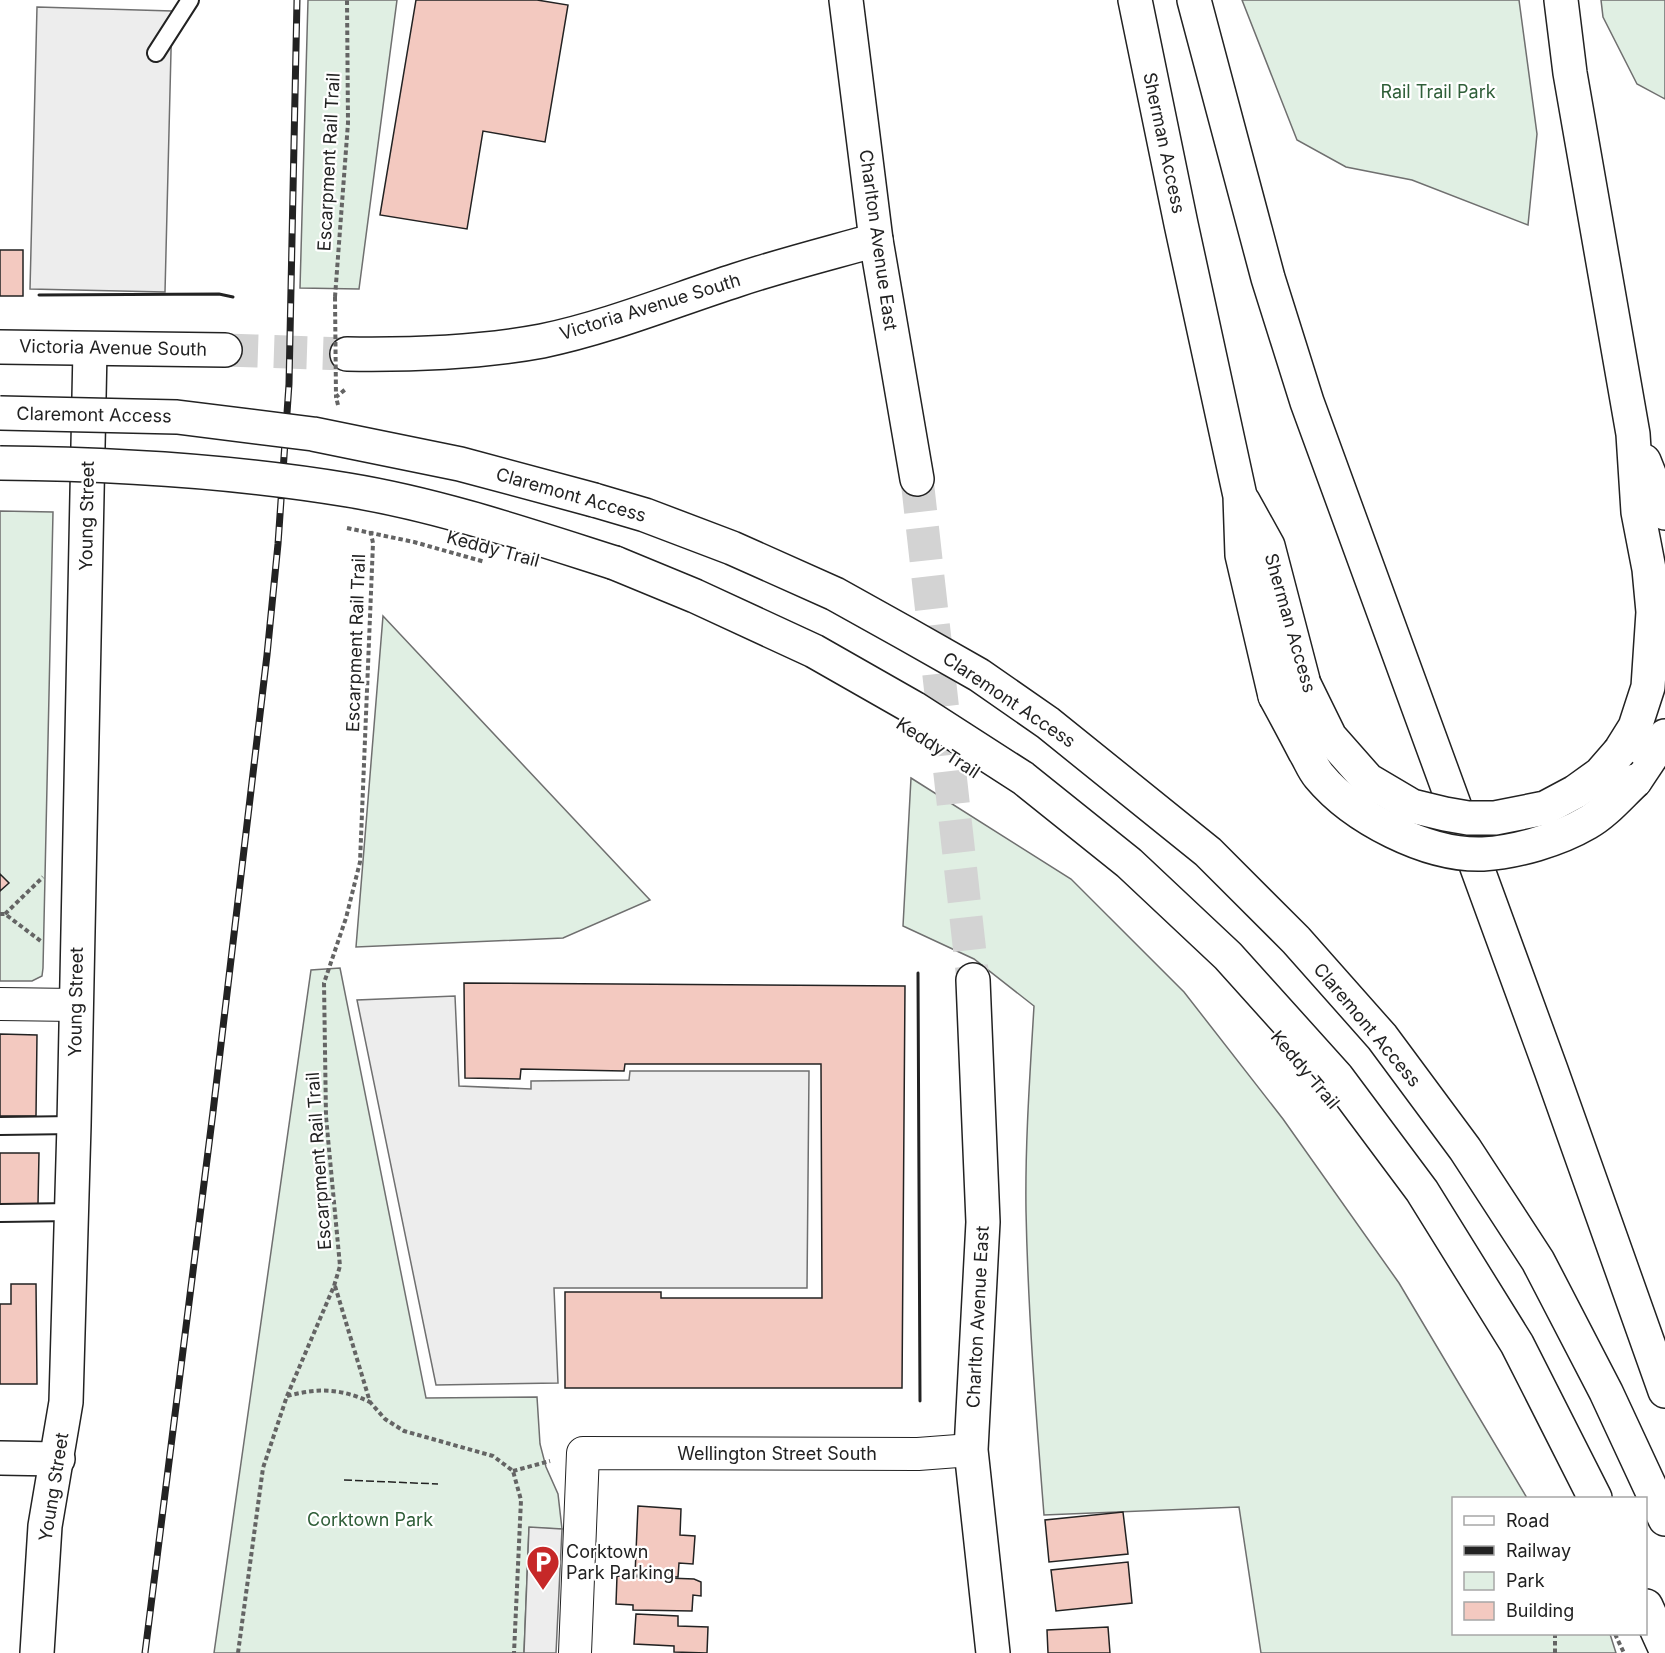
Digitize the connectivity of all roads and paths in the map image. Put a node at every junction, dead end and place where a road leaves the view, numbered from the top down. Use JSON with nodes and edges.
{"nodes":[{"id":1,"x":190,"y":0,"type":"edge"},
{"id":2,"x":346,"y":0,"type":"edge"},
{"id":3,"x":846,"y":0,"type":"edge"},
{"id":4,"x":1135,"y":0,"type":"edge"},
{"id":5,"x":1194,"y":0,"type":"edge"},
{"id":6,"x":1561,"y":0,"type":"edge"},
{"id":7,"x":156,"y":53,"type":"dead end"},
{"id":8,"x":876,"y":240,"type":"junction"},
{"id":9,"x":0,"y":347,"type":"edge"},
{"id":10,"x":90,"y":349,"type":"junction"},
{"id":11,"x":225,"y":350,"type":"tunnel mouth"},
{"id":12,"x":347,"y":354,"type":"tunnel mouth"},
{"id":13,"x":339,"y":408,"type":"dead end"},
{"id":14,"x":0,"y":413,"type":"edge"},
{"id":15,"x":1633,"y":434,"type":"junction"},
{"id":16,"x":0,"y":463,"type":"edge"},
{"id":17,"x":917,"y":479,"type":"tunnel mouth"},
{"id":18,"x":1665,"y":513,"type":"edge"},
{"id":19,"x":367,"y":520,"type":"dead end"},
{"id":20,"x":344,"y":527,"type":"dead end"},
{"id":21,"x":490,"y":563,"type":"dead end"},
{"id":22,"x":1290,"y":690,"type":"junction"},
{"id":23,"x":1665,"y":736,"type":"edge"},
{"id":24,"x":0,"y":914,"type":"edge"},
{"id":25,"x":76,"y":968,"type":"junction"},
{"id":26,"x":973,"y":980,"type":"tunnel mouth"},
{"id":27,"x":0,"y":1004,"type":"edge"},
{"id":28,"x":76,"y":1005,"type":"junction"},
{"id":29,"x":74,"y":1125,"type":"junction"},
{"id":30,"x":0,"y":1126,"type":"edge"},
{"id":31,"x":72,"y":1212,"type":"junction"},
{"id":32,"x":0,"y":1214,"type":"edge"},
{"id":33,"x":334,"y":1286,"type":"junction"},
{"id":34,"x":1665,"y":1391,"type":"edge"},
{"id":35,"x":287,"y":1396,"type":"junction"},
{"id":36,"x":370,"y":1402,"type":"junction"},
{"id":37,"x":971,"y":1450,"type":"junction"},
{"id":38,"x":0,"y":1458,"type":"edge"},
{"id":39,"x":58,"y":1459,"type":"junction"},
{"id":40,"x":1594,"y":1497,"type":"edge"},
{"id":41,"x":1665,"y":1519,"type":"edge"},
{"id":42,"x":1647,"y":1608,"type":"edge"},
{"id":43,"x":1555,"y":1635,"type":"edge"},
{"id":44,"x":1615,"y":1635,"type":"edge"},
{"id":45,"x":1665,"y":1648,"type":"edge"},
{"id":46,"x":38,"y":1653,"type":"edge"},
{"id":47,"x":238,"y":1653,"type":"edge"},
{"id":48,"x":514,"y":1653,"type":"edge"},
{"id":49,"x":575,"y":1653,"type":"edge"},
{"id":50,"x":993,"y":1653,"type":"edge"},
{"id":51,"x":1555,"y":1653,"type":"edge"},
{"id":52,"x":1624,"y":1653,"type":"edge"}],
"edges":[{"from":1,"to":7,"type":"lane"},
{"from":2,"to":13,"type":"path","name":"Escarpment Rail Trail","bridge":true},
{"from":3,"to":8,"type":"main road","name":"Charlton Avenue East"},
{"from":4,"to":22,"type":"main road","name":"Sherman Access"},
{"from":5,"to":34,"type":"main road"},
{"from":6,"to":15,"type":"main road","name":"Sherman Access"},
{"from":8,"to":12,"type":"main road","name":"Victoria Avenue South"},
{"from":8,"to":17,"type":"main road","name":"Charlton Avenue East"},
{"from":9,"to":10,"type":"main road","name":"Victoria Avenue South"},
{"from":10,"to":11,"type":"main road","name":"Victoria Avenue South"},
{"from":10,"to":25,"type":"main road","name":"Young Street"},
{"from":14,"to":41,"type":"main road","name":"Claremont Access","bridge":true},
{"from":15,"to":18,"type":"main road","name":"Sherman Access"},
{"from":15,"to":22,"type":"main road","name":"Sherman Access","bridge":true},
{"from":16,"to":40,"type":"main road","bridge":true},
{"from":19,"to":33,"type":"path","name":"Escarpment Rail Trail"},
{"from":20,"to":21,"type":"path","name":"Keddy Trail","bridge":true},
{"from":22,"to":23,"type":"main road","name":"Sherman Access","bridge":true},
{"from":24,"to":25,"type":"path"},
{"from":25,"to":28,"type":"main road","name":"Young Street"},
{"from":26,"to":37,"type":"main road","name":"Charlton Avenue East"},
{"from":27,"to":28,"type":"street"},
{"from":28,"to":29,"type":"main road","name":"Young Street"},
{"from":29,"to":30,"type":"lane"},
{"from":29,"to":31,"type":"main road","name":"Young Street"},
{"from":31,"to":32,"type":"lane"},
{"from":31,"to":39,"type":"main road","name":"Young Street"},
{"from":33,"to":35,"type":"path","name":"Escarpment Rail Trail"},
{"from":33,"to":36,"type":"path","name":"Escarpment Rail Trail"},
{"from":35,"to":36,"type":"path"},
{"from":35,"to":47,"type":"path","name":"Escarpment Rail Trail"},
{"from":36,"to":48,"type":"path","name":"Escarpment Rail Trail"},
{"from":37,"to":49,"type":"street","name":"Wellington Street South"},
{"from":37,"to":50,"type":"main road","name":"Charlton Avenue East"},
{"from":38,"to":39,"type":"main road"},
{"from":39,"to":46,"type":"main road","name":"Young Street"},
{"from":42,"to":45,"type":"main road"},
{"from":43,"to":51,"type":"path"},
{"from":44,"to":52,"type":"path"}]}
